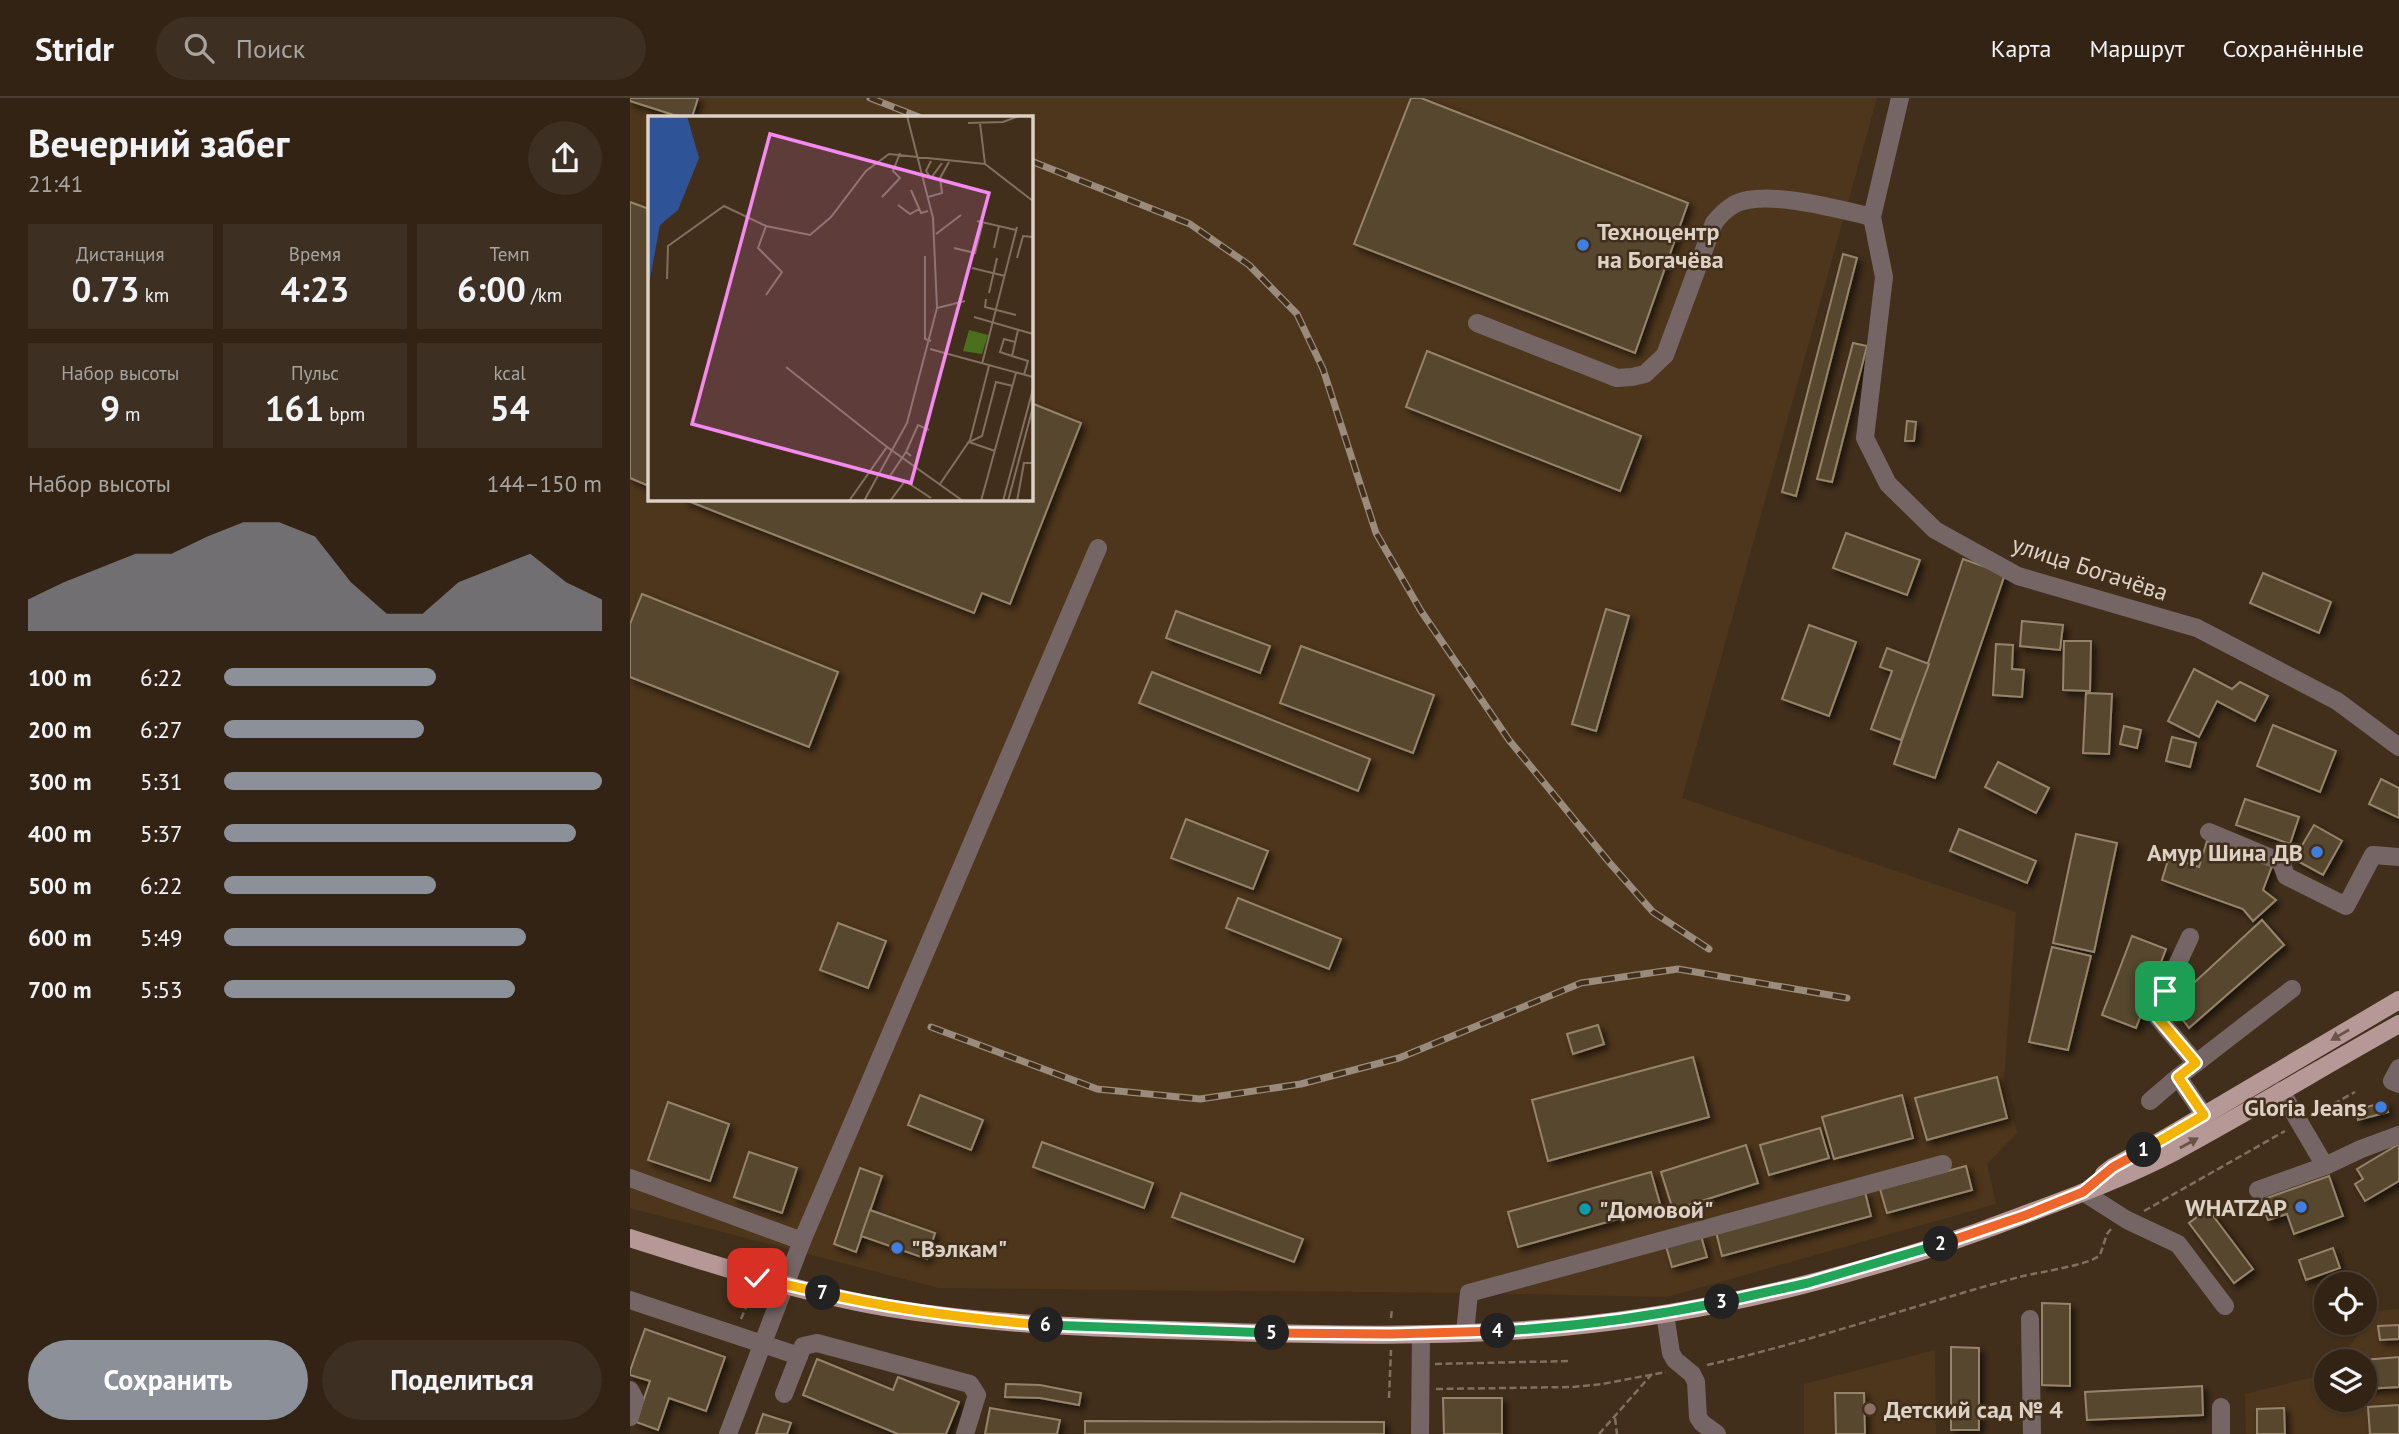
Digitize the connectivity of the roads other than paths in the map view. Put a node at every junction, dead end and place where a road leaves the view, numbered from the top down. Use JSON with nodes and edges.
{"nodes":[{"id":1,"x":1900,"y":98,"type":"edge"},
{"id":2,"x":1872,"y":217,"type":"junction"},
{"id":3,"x":1477,"y":323,"type":"dead end"},
{"id":4,"x":1098,"y":548,"type":"dead end"},
{"id":5,"x":2399,"y":747,"type":"edge"},
{"id":6,"x":2210,"y":832,"type":"dead end"},
{"id":7,"x":2399,"y":857,"type":"edge"},
{"id":8,"x":2190,"y":937,"type":"dead end"},
{"id":9,"x":2292,"y":989,"type":"dead end"},
{"id":10,"x":2399,"y":1000,"type":"edge"},
{"id":11,"x":2399,"y":1024,"type":"edge"},
{"id":12,"x":2196,"y":1063,"type":"junction"},
{"id":13,"x":2399,"y":1068,"type":"edge"},
{"id":14,"x":2178,"y":1077,"type":"junction"},
{"id":15,"x":2399,"y":1084,"type":"edge"},
{"id":16,"x":2281,"y":1091,"type":"junction"},
{"id":17,"x":2150,"y":1101,"type":"dead end"},
{"id":18,"x":2204,"y":1115,"type":"junction"},
{"id":19,"x":2399,"y":1135,"type":"edge"},
{"id":20,"x":1943,"y":1164,"type":"dead end"},
{"id":21,"x":2325,"y":1166,"type":"junction"},
{"id":22,"x":630,"y":1178,"type":"edge"},
{"id":23,"x":2258,"y":1190,"type":"dead end"},
{"id":24,"x":2083,"y":1192,"type":"junction"},
{"id":25,"x":630,"y":1238,"type":"edge"},
{"id":26,"x":802,"y":1241,"type":"junction"},
{"id":27,"x":784,"y":1285,"type":"junction"},
{"id":28,"x":630,"y":1300,"type":"edge"},
{"id":29,"x":2225,"y":1306,"type":"dead end"},
{"id":30,"x":1665,"y":1314,"type":"junction"},
{"id":31,"x":2030,"y":1320,"type":"dead end"},
{"id":32,"x":1465,"y":1333,"type":"junction"},
{"id":33,"x":1421,"y":1334,"type":"junction"},
{"id":34,"x":763,"y":1342,"type":"junction"},
{"id":35,"x":799,"y":1356,"type":"junction"},
{"id":36,"x":630,"y":1390,"type":"edge"},
{"id":37,"x":784,"y":1394,"type":"dead end"},
{"id":38,"x":2221,"y":1408,"type":"dead end"},
{"id":39,"x":630,"y":1418,"type":"edge"},
{"id":40,"x":728,"y":1434,"type":"edge"},
{"id":41,"x":965,"y":1434,"type":"edge"},
{"id":42,"x":1420,"y":1434,"type":"edge"},
{"id":43,"x":1717,"y":1434,"type":"edge"},
{"id":44,"x":2032,"y":1434,"type":"edge"},
{"id":45,"x":2221,"y":1434,"type":"edge"}],
"edges":[{"from":1,"to":2,"type":"street"},
{"from":2,"to":3,"type":"street"},
{"from":2,"to":5,"type":"street","name":"улица Богачёва"},
{"from":4,"to":26,"type":"street"},
{"from":6,"to":7,"type":"street"},
{"from":8,"to":12,"type":"street"},
{"from":9,"to":12,"type":"street"},
{"from":10,"to":18,"type":"main road","one_way":true},
{"from":11,"to":16,"type":"main road"},
{"from":12,"to":14,"type":"street"},
{"from":13,"to":15,"type":"street"},
{"from":14,"to":17,"type":"street"},
{"from":14,"to":18,"type":"street"},
{"from":16,"to":21,"type":"street"},
{"from":24,"to":16,"type":"main road","one_way":true},
{"from":18,"to":24,"type":"main road"},
{"from":19,"to":21,"type":"street"},
{"from":20,"to":32,"type":"street"},
{"from":21,"to":23,"type":"street"},
{"from":22,"to":26,"type":"street"},
{"from":24,"to":29,"type":"street"},
{"from":24,"to":30,"type":"main road"},
{"from":25,"to":27,"type":"main road"},
{"from":26,"to":27,"type":"street"},
{"from":27,"to":33,"type":"main road"},
{"from":27,"to":34,"type":"street"},
{"from":28,"to":34,"type":"street"},
{"from":30,"to":32,"type":"main road"},
{"from":30,"to":43,"type":"street"},
{"from":31,"to":44,"type":"street"},
{"from":32,"to":33,"type":"main road"},
{"from":33,"to":42,"type":"street"},
{"from":34,"to":35,"type":"street"},
{"from":34,"to":40,"type":"street"},
{"from":35,"to":37,"type":"street"},
{"from":35,"to":41,"type":"street"},
{"from":36,"to":39,"type":"street"},
{"from":38,"to":45,"type":"street"}]}
